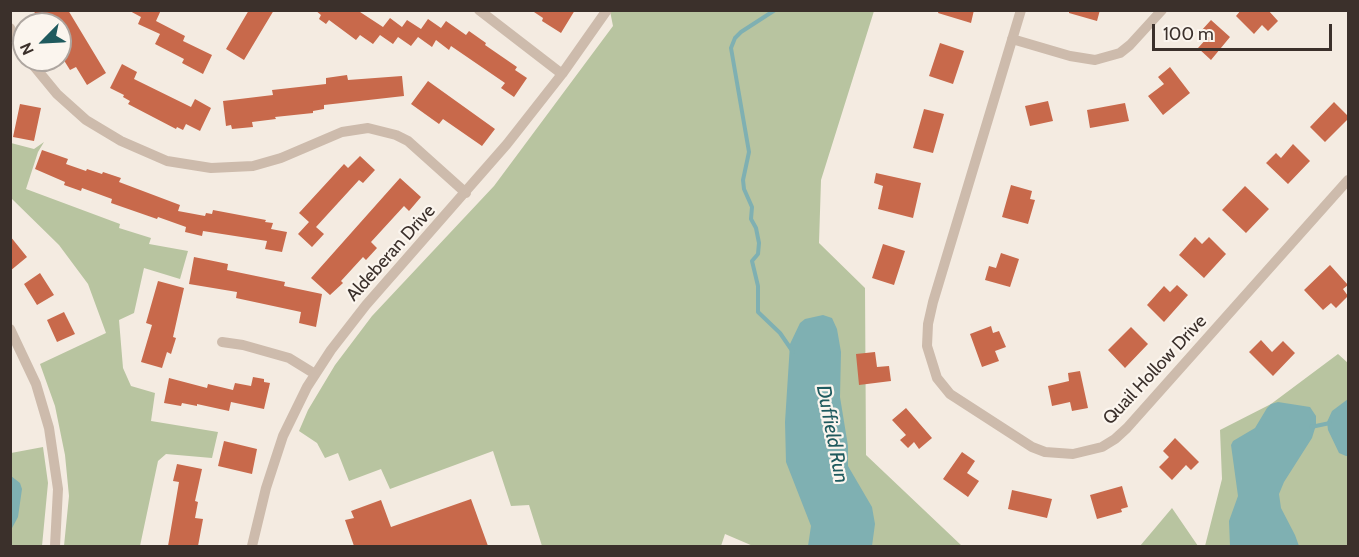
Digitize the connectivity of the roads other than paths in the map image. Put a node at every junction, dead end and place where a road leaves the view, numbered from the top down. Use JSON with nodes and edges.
{"nodes":[{"id":1,"x":479,"y":10,"type":"edge"},
{"id":2,"x":607,"y":10,"type":"edge"},
{"id":3,"x":1021,"y":10,"type":"edge"},
{"id":4,"x":1162,"y":10,"type":"edge"},
{"id":5,"x":1012,"y":39,"type":"junction"},
{"id":6,"x":40,"y":72,"type":"edge"},
{"id":7,"x":562,"y":74,"type":"junction"},
{"id":8,"x":1348,"y":180,"type":"edge"},
{"id":9,"x":466,"y":193,"type":"junction"},
{"id":10,"x":10,"y":330,"type":"edge"},
{"id":11,"x":222,"y":342,"type":"dead end"},
{"id":12,"x":315,"y":374,"type":"junction"},
{"id":13,"x":55,"y":546,"type":"edge"},
{"id":14,"x":252,"y":546,"type":"edge"}],
"edges":[{"from":1,"to":7,"type":"street"},
{"from":2,"to":7,"type":"street","name":"Aldeberan Drive"},
{"from":3,"to":5,"type":"street","name":"Quail Hollow Drive"},
{"from":4,"to":5,"type":"street"},
{"from":5,"to":8,"type":"street","name":"Quail Hollow Drive"},
{"from":6,"to":9,"type":"street"},
{"from":7,"to":9,"type":"street","name":"Aldeberan Drive"},
{"from":9,"to":12,"type":"street","name":"Aldeberan Drive"},
{"from":10,"to":13,"type":"street"},
{"from":11,"to":12,"type":"street"},
{"from":12,"to":14,"type":"street","name":"Aldeberan Drive"}]}
